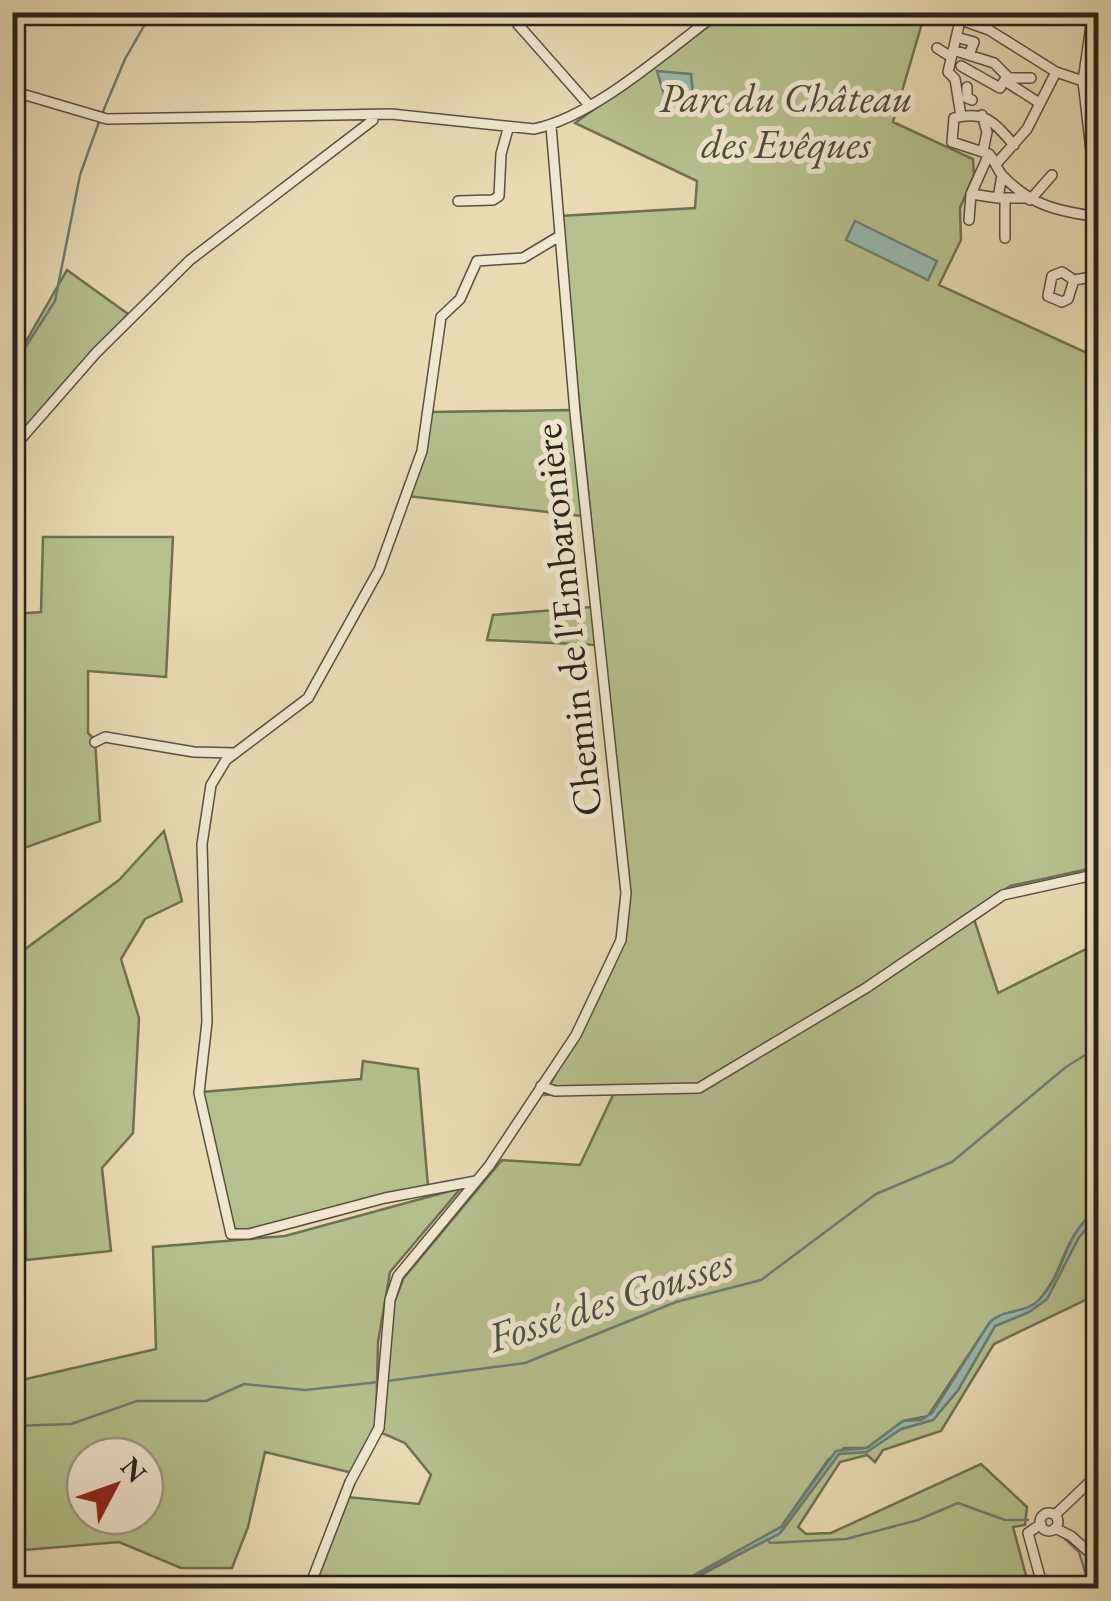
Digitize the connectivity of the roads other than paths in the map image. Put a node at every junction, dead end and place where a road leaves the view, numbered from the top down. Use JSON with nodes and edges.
{"nodes":[{"id":1,"x":507,"y":12,"type":"edge"},
{"id":2,"x":939,"y":12,"type":"edge"},
{"id":3,"x":1093,"y":12,"type":"edge"},
{"id":4,"x":717,"y":13,"type":"edge"},
{"id":5,"x":960,"y":20,"type":"junction"},
{"id":6,"x":956,"y":37,"type":"junction"},
{"id":7,"x":937,"y":48,"type":"dead end"},
{"id":8,"x":969,"y":55,"type":"junction"},
{"id":9,"x":954,"y":59,"type":"junction"},
{"id":10,"x":1056,"y":72,"type":"junction"},
{"id":11,"x":1031,"y":78,"type":"dead end"},
{"id":12,"x":1002,"y":80,"type":"junction"},
{"id":13,"x":1084,"y":80,"type":"junction"},
{"id":14,"x":967,"y":87,"type":"dead end"},
{"id":15,"x":12,"y":92,"type":"edge"},
{"id":16,"x":1098,"y":98,"type":"edge"},
{"id":17,"x":972,"y":100,"type":"dead end"},
{"id":18,"x":1038,"y":102,"type":"junction"},
{"id":19,"x":589,"y":105,"type":"junction"},
{"id":20,"x":982,"y":115,"type":"junction"},
{"id":21,"x":380,"y":116,"type":"junction"},
{"id":22,"x":957,"y":117,"type":"junction"},
{"id":23,"x":342,"y":118,"type":"junction"},
{"id":24,"x":553,"y":124,"type":"junction"},
{"id":25,"x":508,"y":129,"type":"junction"},
{"id":26,"x":354,"y":131,"type":"junction"},
{"id":27,"x":1014,"y":145,"type":"junction"},
{"id":28,"x":986,"y":150,"type":"junction"},
{"id":29,"x":997,"y":163,"type":"junction"},
{"id":30,"x":1002,"y":175,"type":"junction"},
{"id":31,"x":1052,"y":175,"type":"dead end"},
{"id":32,"x":970,"y":194,"type":"junction"},
{"id":33,"x":1001,"y":198,"type":"junction"},
{"id":34,"x":1028,"y":199,"type":"junction"},
{"id":35,"x":458,"y":201,"type":"dead end"},
{"id":36,"x":1098,"y":214,"type":"edge"},
{"id":37,"x":969,"y":220,"type":"dead end"},
{"id":38,"x":558,"y":237,"type":"junction"},
{"id":39,"x":1004,"y":238,"type":"dead end"},
{"id":40,"x":1098,"y":276,"type":"edge"},
{"id":41,"x":1074,"y":280,"type":"dead end"},
{"id":42,"x":12,"y":449,"type":"edge"},
{"id":43,"x":95,"y":742,"type":"dead end"},
{"id":44,"x":234,"y":752,"type":"junction"},
{"id":45,"x":1098,"y":874,"type":"edge"},
{"id":46,"x":541,"y":1086,"type":"junction"},
{"id":47,"x":476,"y":1181,"type":"junction"},
{"id":48,"x":1098,"y":1474,"type":"edge"},
{"id":49,"x":1055,"y":1516,"type":"junction"},
{"id":50,"x":1041,"y":1524,"type":"junction"},
{"id":51,"x":1055,"y":1528,"type":"junction"},
{"id":52,"x":1098,"y":1560,"type":"edge"},
{"id":53,"x":309,"y":1588,"type":"edge"},
{"id":54,"x":1043,"y":1588,"type":"edge"}],
"edges":[{"from":1,"to":19,"type":"street"},
{"from":2,"to":5,"type":"street"},
{"from":3,"to":13,"type":"street"},
{"from":4,"to":19,"type":"street"},
{"from":5,"to":6,"type":"street"},
{"from":5,"to":10,"type":"street"},
{"from":6,"to":8,"type":"street"},
{"from":6,"to":9,"type":"street"},
{"from":7,"to":9,"type":"street"},
{"from":8,"to":9,"type":"street"},
{"from":8,"to":12,"type":"street"},
{"from":9,"to":12,"type":"street"},
{"from":9,"to":22,"type":"street"},
{"from":10,"to":13,"type":"street"},
{"from":10,"to":18,"type":"street"},
{"from":11,"to":12,"type":"street"},
{"from":12,"to":18,"type":"street"},
{"from":13,"to":16,"type":"street"},
{"from":13,"to":36,"type":"street"},
{"from":14,"to":17,"type":"street"},
{"from":15,"to":23,"type":"street"},
{"from":18,"to":27,"type":"street"},
{"from":19,"to":24,"type":"street"},
{"from":20,"to":22,"type":"street"},
{"from":20,"to":27,"type":"street"},
{"from":20,"to":28,"type":"street"},
{"from":21,"to":23,"type":"street"},
{"from":21,"to":25,"type":"street"},
{"from":21,"to":26,"type":"street"},
{"from":22,"to":28,"type":"street"},
{"from":23,"to":26,"type":"street"},
{"from":24,"to":25,"type":"street"},
{"from":24,"to":38,"type":"street","name":"Chemin de l'Embaronière"},
{"from":25,"to":35,"type":"street"},
{"from":26,"to":42,"type":"street"},
{"from":27,"to":29,"type":"street"},
{"from":28,"to":29,"type":"street"},
{"from":28,"to":32,"type":"street"},
{"from":29,"to":30,"type":"street"},
{"from":30,"to":33,"type":"street"},
{"from":30,"to":34,"type":"street"},
{"from":31,"to":34,"type":"street"},
{"from":32,"to":33,"type":"street"},
{"from":32,"to":37,"type":"street"},
{"from":33,"to":34,"type":"street"},
{"from":33,"to":39,"type":"street"},
{"from":34,"to":36,"type":"street"},
{"from":38,"to":44,"type":"street"},
{"from":38,"to":46,"type":"street","name":"Chemin de l'Embaronière"},
{"from":40,"to":41,"type":"street"},
{"from":43,"to":44,"type":"street"},
{"from":44,"to":47,"type":"street"},
{"from":45,"to":46,"type":"street"},
{"from":46,"to":47,"type":"street","name":"Chemin de l'Embaronière"},
{"from":47,"to":53,"type":"street","name":"Chemin de l'Embaronière"},
{"from":48,"to":49,"type":"street"},
{"from":49,"to":50,"type":"street"},
{"from":49,"to":51,"type":"street"},
{"from":50,"to":51,"type":"street"},
{"from":50,"to":54,"type":"street"},
{"from":51,"to":52,"type":"street"}]}
